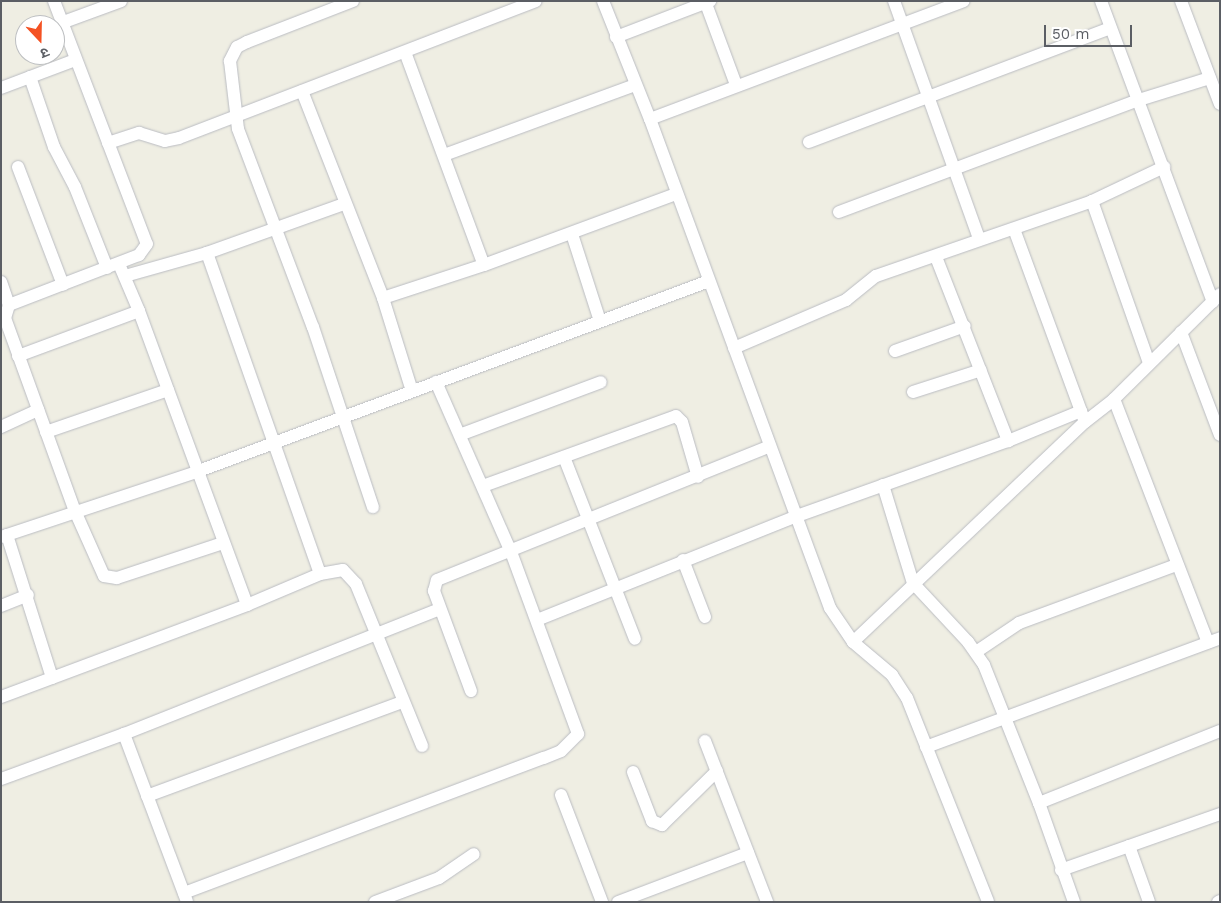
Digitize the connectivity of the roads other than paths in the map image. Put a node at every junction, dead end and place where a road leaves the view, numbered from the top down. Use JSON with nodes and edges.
{"nodes":[{"id":1,"x":54,"y":1,"type":"edge"},
{"id":2,"x":121,"y":1,"type":"edge"},
{"id":3,"x":354,"y":1,"type":"edge"},
{"id":4,"x":535,"y":1,"type":"edge"},
{"id":5,"x":603,"y":1,"type":"edge"},
{"id":6,"x":894,"y":1,"type":"edge"},
{"id":7,"x":964,"y":1,"type":"edge"},
{"id":8,"x":1101,"y":1,"type":"edge"},
{"id":9,"x":1181,"y":1,"type":"edge"},
{"id":10,"x":707,"y":2,"type":"edge"},
{"id":11,"x":58,"y":15,"type":"edge"},
{"id":12,"x":65,"y":22,"type":"edge"},
{"id":13,"x":902,"y":23,"type":"junction"},
{"id":14,"x":1110,"y":28,"type":"junction"},
{"id":15,"x":65,"y":34,"type":"edge"},
{"id":16,"x":616,"y":37,"type":"junction"},
{"id":17,"x":405,"y":52,"type":"junction"},
{"id":18,"x":75,"y":60,"type":"junction"},
{"id":19,"x":30,"y":77,"type":"junction"},
{"id":20,"x":1210,"y":78,"type":"junction"},
{"id":21,"x":635,"y":85,"type":"junction"},
{"id":22,"x":736,"y":85,"type":"junction"},
{"id":23,"x":1,"y":88,"type":"edge"},
{"id":24,"x":302,"y":90,"type":"junction"},
{"id":25,"x":928,"y":98,"type":"junction"},
{"id":26,"x":1139,"y":100,"type":"junction"},
{"id":27,"x":1220,"y":104,"type":"edge"},
{"id":28,"x":235,"y":118,"type":"junction"},
{"id":29,"x":650,"y":119,"type":"junction"},
{"id":30,"x":809,"y":142,"type":"dead end"},
{"id":31,"x":108,"y":143,"type":"junction"},
{"id":32,"x":444,"y":155,"type":"junction"},
{"id":33,"x":18,"y":167,"type":"dead end"},
{"id":34,"x":1164,"y":167,"type":"junction"},
{"id":35,"x":953,"y":169,"type":"junction"},
{"id":36,"x":676,"y":194,"type":"junction"},
{"id":37,"x":1092,"y":201,"type":"junction"},
{"id":38,"x":344,"y":204,"type":"junction"},
{"id":39,"x":839,"y":212,"type":"dead end"},
{"id":40,"x":1014,"y":229,"type":"junction"},
{"id":41,"x":274,"y":230,"type":"junction"},
{"id":42,"x":572,"y":234,"type":"junction"},
{"id":43,"x":979,"y":238,"type":"junction"},
{"id":44,"x":207,"y":253,"type":"junction"},
{"id":45,"x":936,"y":256,"type":"junction"},
{"id":46,"x":484,"y":265,"type":"junction"},
{"id":47,"x":113,"y":266,"type":"junction"},
{"id":48,"x":125,"y":276,"type":"junction"},
{"id":49,"x":709,"y":281,"type":"junction"},
{"id":50,"x":1,"y":282,"type":"edge"},
{"id":51,"x":63,"y":285,"type":"junction"},
{"id":52,"x":383,"y":298,"type":"junction"},
{"id":53,"x":1216,"y":298,"type":"edge"},
{"id":54,"x":9,"y":305,"type":"junction"},
{"id":55,"x":139,"y":311,"type":"junction"},
{"id":56,"x":600,"y":321,"type":"junction"},
{"id":57,"x":4,"y":324,"type":"edge"},
{"id":58,"x":965,"y":326,"type":"junction"},
{"id":59,"x":1181,"y":332,"type":"junction"},
{"id":60,"x":734,"y":348,"type":"junction"},
{"id":61,"x":895,"y":351,"type":"dead end"},
{"id":62,"x":18,"y":356,"type":"junction"},
{"id":63,"x":1149,"y":363,"type":"junction"},
{"id":64,"x":981,"y":370,"type":"junction"},
{"id":65,"x":436,"y":382,"type":"junction"},
{"id":66,"x":601,"y":382,"type":"dead end"},
{"id":67,"x":168,"y":390,"type":"junction"},
{"id":68,"x":412,"y":391,"type":"junction"},
{"id":69,"x":913,"y":392,"type":"dead end"},
{"id":70,"x":1114,"y":399,"type":"junction"},
{"id":71,"x":38,"y":410,"type":"junction"},
{"id":72,"x":1083,"y":416,"type":"junction"},
{"id":73,"x":342,"y":417,"type":"junction"},
{"id":74,"x":1,"y":427,"type":"edge"},
{"id":75,"x":46,"y":432,"type":"junction"},
{"id":76,"x":462,"y":434,"type":"junction"},
{"id":77,"x":1220,"y":435,"type":"edge"},
{"id":78,"x":1008,"y":441,"type":"junction"},
{"id":79,"x":274,"y":443,"type":"junction"},
{"id":80,"x":768,"y":447,"type":"junction"},
{"id":81,"x":564,"y":457,"type":"junction"},
{"id":82,"x":196,"y":472,"type":"junction"},
{"id":83,"x":698,"y":477,"type":"junction"},
{"id":84,"x":483,"y":486,"type":"junction"},
{"id":85,"x":883,"y":486,"type":"junction"},
{"id":86,"x":373,"y":507,"type":"dead end"},
{"id":87,"x":75,"y":510,"type":"junction"},
{"id":88,"x":797,"y":516,"type":"junction"},
{"id":89,"x":591,"y":519,"type":"junction"},
{"id":90,"x":4,"y":536,"type":"edge"},
{"id":91,"x":223,"y":543,"type":"junction"},
{"id":92,"x":511,"y":552,"type":"junction"},
{"id":93,"x":684,"y":560,"type":"junction"},
{"id":94,"x":1177,"y":564,"type":"junction"},
{"id":95,"x":320,"y":574,"type":"junction"},
{"id":96,"x":913,"y":583,"type":"junction"},
{"id":97,"x":617,"y":587,"type":"junction"},
{"id":98,"x":28,"y":595,"type":"junction"},
{"id":99,"x":246,"y":605,"type":"junction"},
{"id":100,"x":1,"y":606,"type":"edge"},
{"id":101,"x":440,"y":609,"type":"junction"},
{"id":102,"x":705,"y":616,"type":"dead end"},
{"id":103,"x":537,"y":620,"type":"junction"},
{"id":104,"x":376,"y":636,"type":"junction"},
{"id":105,"x":635,"y":639,"type":"dead end"},
{"id":106,"x":1214,"y":640,"type":"edge"},
{"id":107,"x":853,"y":642,"type":"junction"},
{"id":108,"x":976,"y":652,"type":"junction"},
{"id":109,"x":52,"y":678,"type":"junction"},
{"id":110,"x":471,"y":691,"type":"dead end"},
{"id":111,"x":1,"y":697,"type":"edge"},
{"id":112,"x":403,"y":702,"type":"junction"},
{"id":113,"x":1006,"y":720,"type":"junction"},
{"id":114,"x":1220,"y":731,"type":"edge"},
{"id":115,"x":124,"y":734,"type":"junction"},
{"id":116,"x":705,"y":741,"type":"dead end"},
{"id":117,"x":422,"y":746,"type":"dead end"},
{"id":118,"x":926,"y":747,"type":"junction"},
{"id":119,"x":633,"y":772,"type":"dead end"},
{"id":120,"x":717,"y":772,"type":"junction"},
{"id":121,"x":1,"y":779,"type":"edge"},
{"id":122,"x":561,"y":795,"type":"dead end"},
{"id":123,"x":147,"y":796,"type":"junction"},
{"id":124,"x":1039,"y":803,"type":"junction"},
{"id":125,"x":1220,"y":814,"type":"edge"},
{"id":126,"x":1129,"y":846,"type":"junction"},
{"id":127,"x":748,"y":853,"type":"junction"},
{"id":128,"x":474,"y":854,"type":"dead end"},
{"id":129,"x":1061,"y":870,"type":"junction"},
{"id":130,"x":185,"y":897,"type":"edge"},
{"id":131,"x":375,"y":902,"type":"edge"},
{"id":132,"x":602,"y":902,"type":"edge"},
{"id":133,"x":618,"y":902,"type":"edge"},
{"id":134,"x":767,"y":902,"type":"edge"},
{"id":135,"x":988,"y":902,"type":"edge"},
{"id":136,"x":1074,"y":902,"type":"edge"},
{"id":137,"x":1149,"y":902,"type":"edge"}],
"edges":[{"from":1,"to":11,"type":"street"},
{"from":2,"to":12,"type":"street"},
{"from":3,"to":28,"type":"street"},
{"from":4,"to":17,"type":"street"},
{"from":5,"to":16,"type":"street"},
{"from":6,"to":13,"type":"street"},
{"from":7,"to":13,"type":"street"},
{"from":8,"to":14,"type":"street"},
{"from":9,"to":20,"type":"street"},
{"from":10,"to":16,"type":"street"},
{"from":10,"to":22,"type":"street"},
{"from":13,"to":22,"type":"street"},
{"from":13,"to":25,"type":"street"},
{"from":14,"to":25,"type":"street"},
{"from":14,"to":26,"type":"street"},
{"from":15,"to":18,"type":"street"},
{"from":16,"to":21,"type":"street"},
{"from":17,"to":24,"type":"street"},
{"from":17,"to":32,"type":"street"},
{"from":18,"to":19,"type":"street"},
{"from":18,"to":31,"type":"street"},
{"from":19,"to":23,"type":"street"},
{"from":19,"to":47,"type":"street"},
{"from":20,"to":26,"type":"street"},
{"from":20,"to":27,"type":"street"},
{"from":21,"to":29,"type":"street"},
{"from":21,"to":32,"type":"street"},
{"from":22,"to":29,"type":"street"},
{"from":24,"to":28,"type":"street"},
{"from":24,"to":38,"type":"street"},
{"from":25,"to":30,"type":"street"},
{"from":25,"to":35,"type":"street"},
{"from":26,"to":34,"type":"street"},
{"from":26,"to":35,"type":"street"},
{"from":28,"to":31,"type":"street"},
{"from":28,"to":41,"type":"street"},
{"from":29,"to":36,"type":"street"},
{"from":31,"to":47,"type":"street"},
{"from":32,"to":46,"type":"street"},
{"from":33,"to":51,"type":"street"},
{"from":34,"to":37,"type":"street"},
{"from":34,"to":53,"type":"street"},
{"from":35,"to":39,"type":"street"},
{"from":35,"to":43,"type":"street"},
{"from":36,"to":42,"type":"street"},
{"from":36,"to":49,"type":"street"},
{"from":37,"to":40,"type":"street"},
{"from":37,"to":63,"type":"street"},
{"from":38,"to":41,"type":"street"},
{"from":38,"to":52,"type":"street"},
{"from":40,"to":43,"type":"street"},
{"from":40,"to":72,"type":"street"},
{"from":41,"to":44,"type":"street"},
{"from":41,"to":73,"type":"street"},
{"from":42,"to":46,"type":"street"},
{"from":42,"to":56,"type":"street"},
{"from":43,"to":45,"type":"street"},
{"from":44,"to":48,"type":"street"},
{"from":44,"to":79,"type":"street"},
{"from":45,"to":58,"type":"street"},
{"from":45,"to":60,"type":"street"},
{"from":46,"to":52,"type":"street"},
{"from":47,"to":48,"type":"street"},
{"from":47,"to":51,"type":"street"},
{"from":48,"to":55,"type":"street"},
{"from":49,"to":56,"type":"street"},
{"from":49,"to":60,"type":"street"},
{"from":50,"to":54,"type":"street"},
{"from":51,"to":54,"type":"street"},
{"from":52,"to":68,"type":"street"},
{"from":53,"to":59,"type":"street"},
{"from":54,"to":57,"type":"street"},
{"from":55,"to":62,"type":"street"},
{"from":55,"to":67,"type":"street"},
{"from":56,"to":65,"type":"street"},
{"from":57,"to":62,"type":"street"},
{"from":58,"to":61,"type":"street"},
{"from":58,"to":64,"type":"street"},
{"from":59,"to":63,"type":"street"},
{"from":59,"to":77,"type":"street"},
{"from":60,"to":80,"type":"street"},
{"from":62,"to":71,"type":"street"},
{"from":63,"to":70,"type":"street"},
{"from":64,"to":69,"type":"street"},
{"from":64,"to":78,"type":"street"},
{"from":65,"to":68,"type":"street"},
{"from":65,"to":76,"type":"street"},
{"from":66,"to":76,"type":"street"},
{"from":67,"to":75,"type":"street"},
{"from":67,"to":82,"type":"street"},
{"from":68,"to":73,"type":"street"},
{"from":70,"to":72,"type":"street"},
{"from":70,"to":94,"type":"street"},
{"from":71,"to":74,"type":"street"},
{"from":71,"to":75,"type":"street"},
{"from":72,"to":78,"type":"street"},
{"from":72,"to":96,"type":"street"},
{"from":73,"to":79,"type":"street"},
{"from":73,"to":86,"type":"street"},
{"from":75,"to":87,"type":"street"},
{"from":76,"to":84,"type":"street"},
{"from":78,"to":85,"type":"street"},
{"from":79,"to":82,"type":"street"},
{"from":79,"to":95,"type":"street"},
{"from":80,"to":83,"type":"street"},
{"from":80,"to":88,"type":"street"},
{"from":81,"to":83,"type":"street"},
{"from":81,"to":84,"type":"street"},
{"from":81,"to":89,"type":"street"},
{"from":82,"to":87,"type":"street"},
{"from":82,"to":91,"type":"street"},
{"from":83,"to":89,"type":"street"},
{"from":84,"to":92,"type":"street"},
{"from":85,"to":88,"type":"street"},
{"from":85,"to":96,"type":"street"},
{"from":87,"to":90,"type":"street"},
{"from":87,"to":91,"type":"street"},
{"from":88,"to":93,"type":"street"},
{"from":88,"to":107,"type":"street"},
{"from":89,"to":92,"type":"street"},
{"from":89,"to":97,"type":"street"},
{"from":90,"to":98,"type":"street"},
{"from":91,"to":99,"type":"street"},
{"from":92,"to":101,"type":"street"},
{"from":92,"to":103,"type":"street"},
{"from":93,"to":97,"type":"street"},
{"from":93,"to":102,"type":"street"},
{"from":94,"to":106,"type":"street"},
{"from":94,"to":108,"type":"street"},
{"from":95,"to":99,"type":"street"},
{"from":95,"to":104,"type":"street"},
{"from":96,"to":107,"type":"street"},
{"from":96,"to":108,"type":"street"},
{"from":97,"to":103,"type":"street"},
{"from":97,"to":105,"type":"street"},
{"from":98,"to":100,"type":"street"},
{"from":98,"to":109,"type":"street"},
{"from":99,"to":109,"type":"street"},
{"from":101,"to":104,"type":"street"},
{"from":101,"to":110,"type":"street"},
{"from":103,"to":130,"type":"street"},
{"from":104,"to":112,"type":"street"},
{"from":104,"to":115,"type":"street"},
{"from":106,"to":113,"type":"street"},
{"from":107,"to":118,"type":"street"},
{"from":108,"to":113,"type":"street"},
{"from":109,"to":111,"type":"street"},
{"from":112,"to":117,"type":"street"},
{"from":112,"to":123,"type":"street"},
{"from":113,"to":118,"type":"street"},
{"from":113,"to":124,"type":"street"},
{"from":114,"to":124,"type":"street"},
{"from":115,"to":121,"type":"street"},
{"from":115,"to":123,"type":"street"},
{"from":116,"to":120,"type":"street"},
{"from":118,"to":135,"type":"street"},
{"from":119,"to":120,"type":"street"},
{"from":120,"to":127,"type":"street"},
{"from":122,"to":132,"type":"street"},
{"from":123,"to":130,"type":"street"},
{"from":124,"to":129,"type":"street"},
{"from":125,"to":126,"type":"street"},
{"from":126,"to":129,"type":"street"},
{"from":126,"to":137,"type":"street"},
{"from":127,"to":133,"type":"street"},
{"from":127,"to":134,"type":"street"},
{"from":128,"to":131,"type":"street"},
{"from":129,"to":136,"type":"street"}]}
